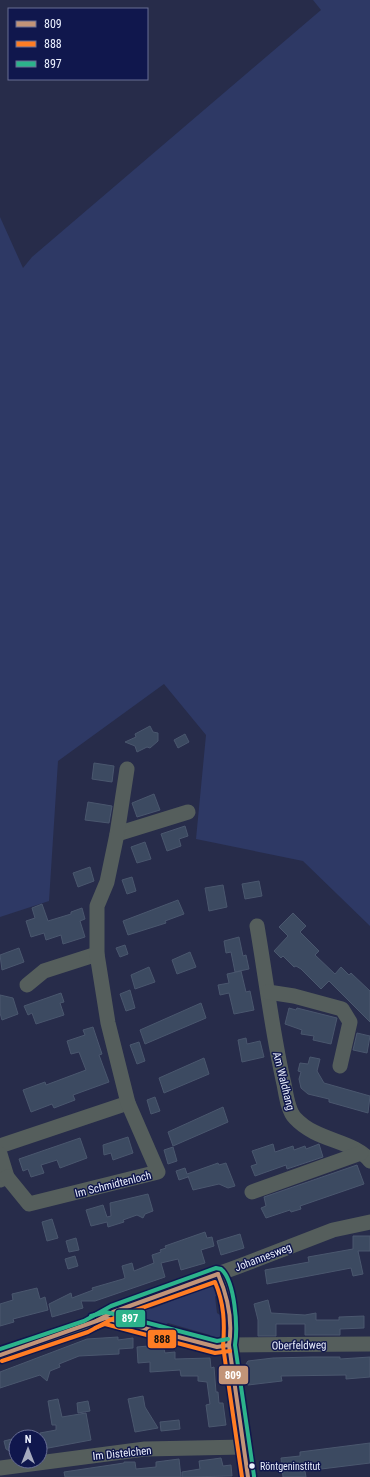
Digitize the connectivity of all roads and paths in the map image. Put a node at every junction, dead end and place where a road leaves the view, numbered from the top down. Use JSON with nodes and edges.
{"nodes":[{"id":1,"x":127,"y":770,"type":"dead end"},
{"id":2,"x":188,"y":812,"type":"dead end"},
{"id":3,"x":117,"y":834,"type":"junction"},
{"id":4,"x":257,"y":926,"type":"dead end"},
{"id":5,"x":97,"y":954,"type":"junction"},
{"id":6,"x":27,"y":985,"type":"dead end"},
{"id":7,"x":268,"y":992,"type":"junction"},
{"id":8,"x":340,"y":1066,"type":"dead end"},
{"id":9,"x":128,"y":1103,"type":"junction"},
{"id":10,"x":0,"y":1146,"type":"edge"},
{"id":11,"x":0,"y":1154,"type":"edge"},
{"id":12,"x":366,"y":1157,"type":"edge"},
{"id":13,"x":3,"y":1178,"type":"edge"},
{"id":14,"x":252,"y":1192,"type":"dead end"},
{"id":15,"x":370,"y":1222,"type":"edge"},
{"id":16,"x":218,"y":1274,"type":"junction"},
{"id":17,"x":134,"y":1304,"type":"junction"},
{"id":18,"x":105,"y":1318,"type":"junction"},
{"id":19,"x":134,"y":1325,"type":"junction"},
{"id":20,"x":370,"y":1344,"type":"edge"},
{"id":21,"x":229,"y":1346,"type":"junction"},
{"id":22,"x":0,"y":1355,"type":"edge"},
{"id":23,"x":244,"y":1447,"type":"junction"},
{"id":24,"x":0,"y":1468,"type":"edge"},
{"id":25,"x":248,"y":1477,"type":"edge"}],
"edges":[{"from":1,"to":3,"type":"street","name":"Im Schmidtenloch"},
{"from":2,"to":3,"type":"street"},
{"from":3,"to":5,"type":"street","name":"Im Schmidtenloch"},
{"from":4,"to":7,"type":"street","name":"Am Waldhang"},
{"from":5,"to":6,"type":"street"},
{"from":5,"to":9,"type":"street","name":"Im Schmidtenloch"},
{"from":7,"to":8,"type":"street"},
{"from":7,"to":12,"type":"street","name":"Am Waldhang"},
{"from":9,"to":10,"type":"street"},
{"from":9,"to":13,"type":"street","name":"Im Schmidtenloch"},
{"from":11,"to":13,"type":"street","name":"Im Schmidtenloch"},
{"from":12,"to":14,"type":"street","name":"Am Waldhang"},
{"from":15,"to":16,"type":"street","name":"Johannesweg"},
{"from":16,"to":17,"type":"street","name":"Johannesweg"},
{"from":16,"to":21,"type":"street"},
{"from":17,"to":18,"type":"street","name":"Johannesweg"},
{"from":17,"to":19,"type":"street"},
{"from":18,"to":19,"type":"street"},
{"from":18,"to":22,"type":"street","name":"Johannesweg"},
{"from":19,"to":21,"type":"street"},
{"from":20,"to":21,"type":"street","name":"Oberfeldweg"},
{"from":21,"to":23,"type":"street"},
{"from":23,"to":24,"type":"street","name":"Im Distelchen"},
{"from":23,"to":25,"type":"street"}]}
